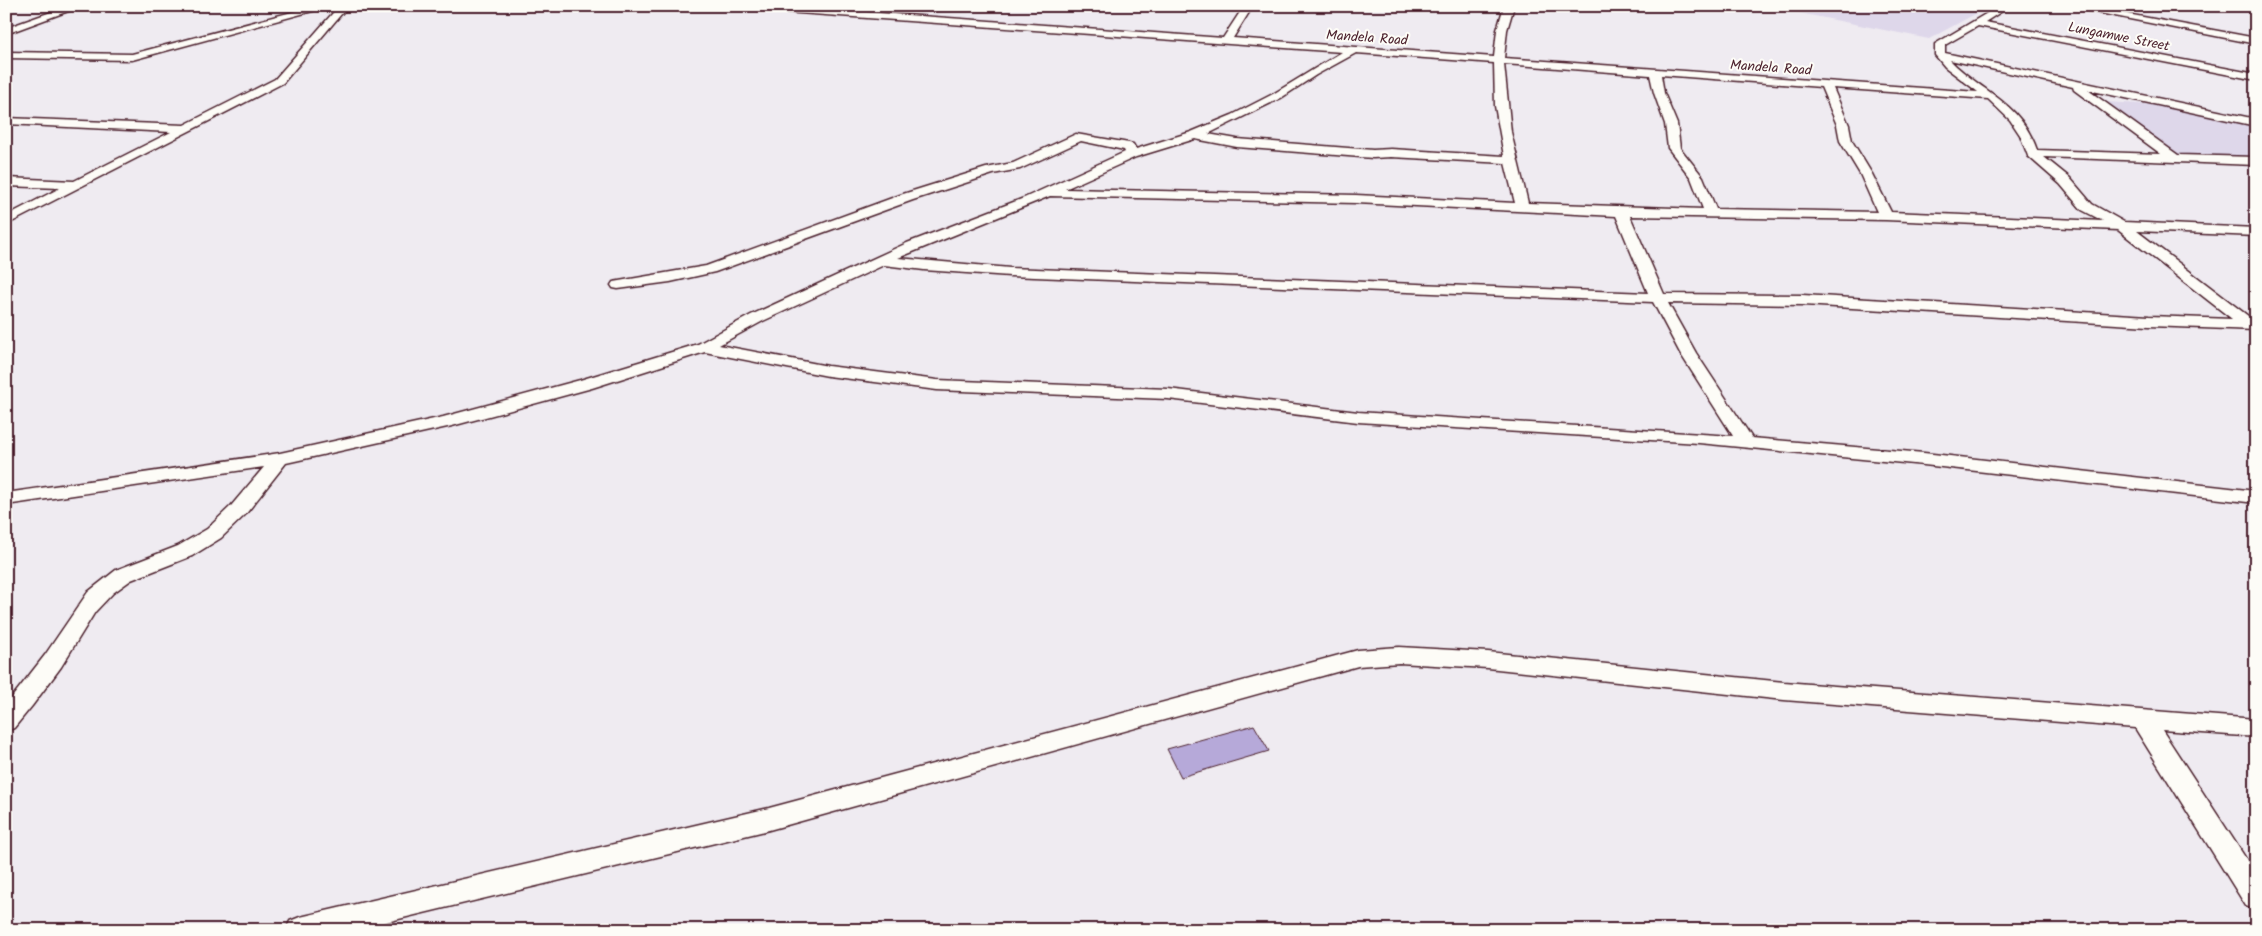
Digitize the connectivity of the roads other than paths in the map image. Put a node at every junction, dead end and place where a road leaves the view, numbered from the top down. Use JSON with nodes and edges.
{"nodes":[{"id":1,"x":78,"y":6,"type":"edge"},
{"id":2,"x":327,"y":6,"type":"edge"},
{"id":3,"x":344,"y":6,"type":"edge"},
{"id":4,"x":741,"y":6,"type":"edge"},
{"id":5,"x":836,"y":6,"type":"edge"},
{"id":6,"x":1249,"y":6,"type":"edge"},
{"id":7,"x":1509,"y":6,"type":"edge"},
{"id":8,"x":2006,"y":6,"type":"edge"},
{"id":9,"x":2068,"y":6,"type":"edge"},
{"id":10,"x":827,"y":13,"type":"junction"},
{"id":11,"x":1976,"y":23,"type":"junction"},
{"id":12,"x":6,"y":26,"type":"edge"},
{"id":13,"x":19,"y":27,"type":"junction"},
{"id":14,"x":6,"y":31,"type":"edge"},
{"id":15,"x":1226,"y":41,"type":"junction"},
{"id":16,"x":2256,"y":41,"type":"edge"},
{"id":17,"x":1354,"y":50,"type":"junction"},
{"id":18,"x":1940,"y":55,"type":"junction"},
{"id":19,"x":6,"y":56,"type":"edge"},
{"id":20,"x":1500,"y":61,"type":"junction"},
{"id":21,"x":1655,"y":73,"type":"junction"},
{"id":22,"x":2256,"y":78,"type":"edge"},
{"id":23,"x":2071,"y":83,"type":"junction"},
{"id":24,"x":1826,"y":85,"type":"junction"},
{"id":25,"x":1991,"y":96,"type":"junction"},
{"id":26,"x":6,"y":121,"type":"edge"},
{"id":27,"x":2256,"y":123,"type":"edge"},
{"id":28,"x":188,"y":129,"type":"junction"},
{"id":29,"x":1195,"y":135,"type":"junction"},
{"id":30,"x":2032,"y":153,"type":"junction"},
{"id":31,"x":1132,"y":154,"type":"junction"},
{"id":32,"x":2176,"y":159,"type":"junction"},
{"id":33,"x":1510,"y":160,"type":"junction"},
{"id":34,"x":2256,"y":161,"type":"edge"},
{"id":35,"x":6,"y":182,"type":"edge"},
{"id":36,"x":77,"y":185,"type":"junction"},
{"id":37,"x":1045,"y":193,"type":"junction"},
{"id":38,"x":1522,"y":206,"type":"junction"},
{"id":39,"x":1621,"y":212,"type":"junction"},
{"id":40,"x":1711,"y":213,"type":"junction"},
{"id":41,"x":1886,"y":216,"type":"junction"},
{"id":42,"x":6,"y":221,"type":"edge"},
{"id":43,"x":2123,"y":227,"type":"junction"},
{"id":44,"x":2256,"y":232,"type":"edge"},
{"id":45,"x":882,"y":260,"type":"junction"},
{"id":46,"x":618,"y":285,"type":"dead end"},
{"id":47,"x":1658,"y":298,"type":"junction"},
{"id":48,"x":2253,"y":326,"type":"edge"},
{"id":49,"x":704,"y":347,"type":"junction"},
{"id":50,"x":1747,"y":443,"type":"junction"},
{"id":51,"x":280,"y":459,"type":"junction"},
{"id":52,"x":2256,"y":497,"type":"edge"},
{"id":53,"x":6,"y":499,"type":"edge"},
{"id":54,"x":2142,"y":720,"type":"junction"},
{"id":55,"x":6,"y":722,"type":"edge"},
{"id":56,"x":2256,"y":728,"type":"edge"},
{"id":57,"x":2256,"y":898,"type":"edge"},
{"id":58,"x":300,"y":930,"type":"edge"}],
"edges":[{"from":1,"to":13,"type":"street"},
{"from":2,"to":19,"type":"street"},
{"from":3,"to":28,"type":"street"},
{"from":4,"to":10,"type":"street","name":"Mandela Road"},
{"from":5,"to":10,"type":"street"},
{"from":6,"to":15,"type":"street"},
{"from":7,"to":20,"type":"street"},
{"from":8,"to":11,"type":"street"},
{"from":9,"to":16,"type":"street"},
{"from":10,"to":15,"type":"street","name":"Mandela Road"},
{"from":11,"to":18,"type":"street"},
{"from":11,"to":22,"type":"street","name":"Lungamwe Street"},
{"from":12,"to":13,"type":"street"},
{"from":13,"to":14,"type":"street"},
{"from":15,"to":17,"type":"street","name":"Mandela Road"},
{"from":17,"to":20,"type":"street","name":"Mandela Road"},
{"from":17,"to":29,"type":"street"},
{"from":18,"to":23,"type":"street"},
{"from":18,"to":25,"type":"street"},
{"from":20,"to":21,"type":"street","name":"Mandela Road"},
{"from":20,"to":33,"type":"street"},
{"from":21,"to":24,"type":"street","name":"Mandela Road"},
{"from":21,"to":40,"type":"street"},
{"from":23,"to":27,"type":"street"},
{"from":23,"to":32,"type":"street"},
{"from":24,"to":25,"type":"street","name":"Mandela Road"},
{"from":24,"to":41,"type":"street"},
{"from":25,"to":30,"type":"street"},
{"from":26,"to":28,"type":"street"},
{"from":28,"to":36,"type":"street"},
{"from":29,"to":31,"type":"street"},
{"from":29,"to":33,"type":"street"},
{"from":30,"to":32,"type":"street"},
{"from":30,"to":43,"type":"street"},
{"from":31,"to":37,"type":"street"},
{"from":31,"to":46,"type":"street"},
{"from":32,"to":34,"type":"street"},
{"from":33,"to":38,"type":"street"},
{"from":35,"to":36,"type":"street"},
{"from":36,"to":42,"type":"street"},
{"from":37,"to":38,"type":"street"},
{"from":37,"to":45,"type":"street"},
{"from":38,"to":39,"type":"street"},
{"from":39,"to":40,"type":"street"},
{"from":39,"to":47,"type":"street"},
{"from":40,"to":41,"type":"street"},
{"from":41,"to":43,"type":"street"},
{"from":43,"to":44,"type":"street"},
{"from":43,"to":48,"type":"street"},
{"from":45,"to":47,"type":"street"},
{"from":45,"to":49,"type":"street"},
{"from":47,"to":48,"type":"street"},
{"from":47,"to":50,"type":"street"},
{"from":49,"to":50,"type":"street"},
{"from":49,"to":51,"type":"street"},
{"from":50,"to":52,"type":"street"},
{"from":51,"to":53,"type":"street"},
{"from":51,"to":55,"type":"street"},
{"from":54,"to":56,"type":"street"},
{"from":54,"to":57,"type":"street"},
{"from":54,"to":58,"type":"street"}]}
